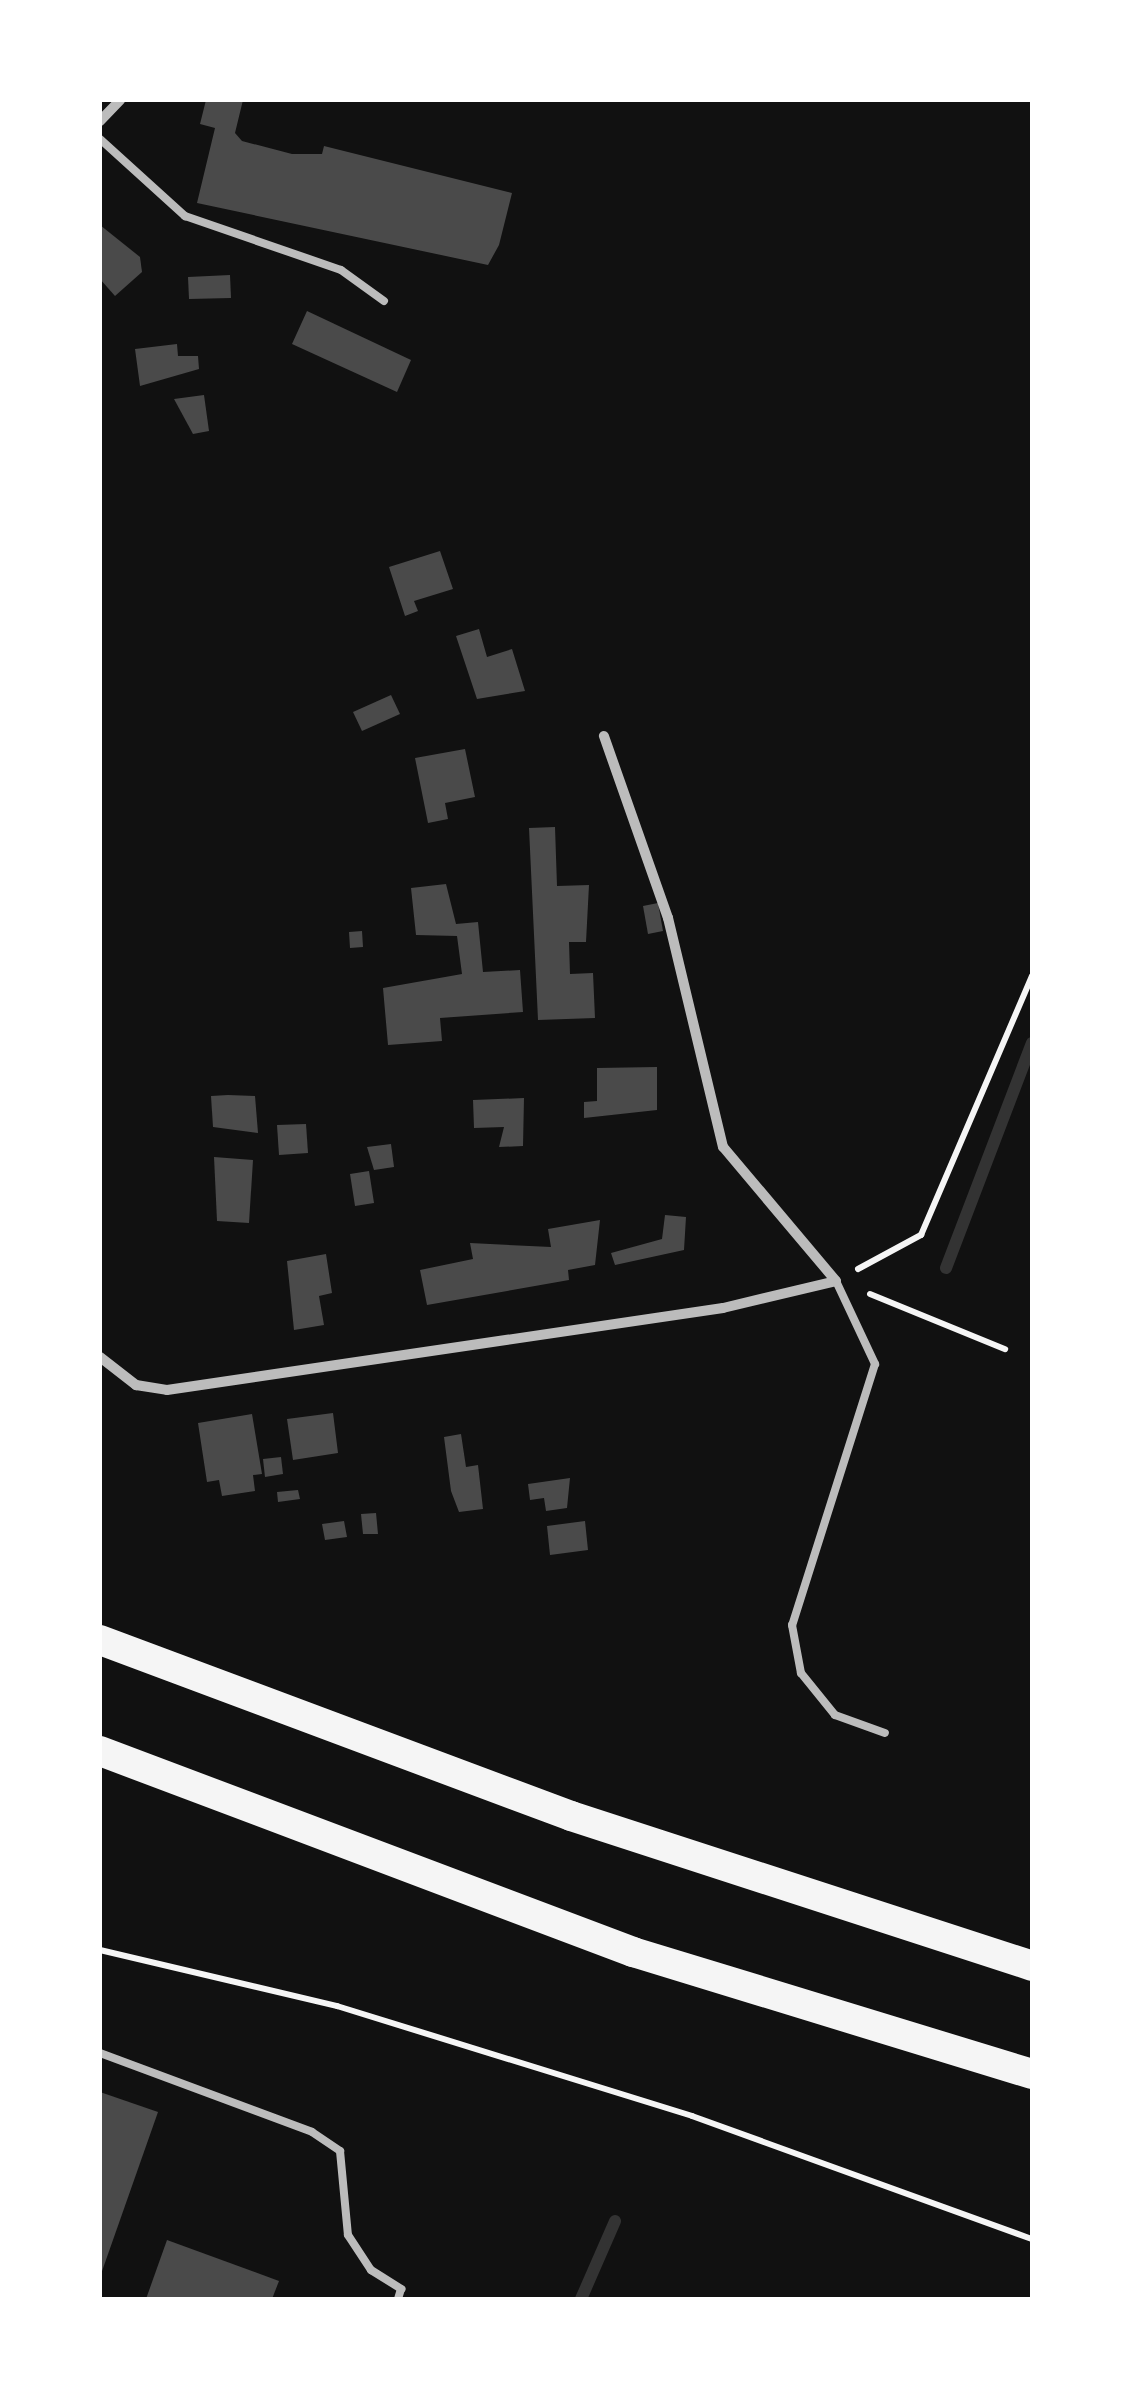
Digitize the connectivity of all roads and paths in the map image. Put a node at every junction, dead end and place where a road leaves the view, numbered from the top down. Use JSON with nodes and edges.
{"nodes":[{"id":1,"x":120,"y":100,"type":"edge"},
{"id":2,"x":100,"y":121,"type":"edge"},
{"id":3,"x":100,"y":139,"type":"edge"},
{"id":4,"x":384,"y":301,"type":"dead end"},
{"id":5,"x":604,"y":736,"type":"dead end"},
{"id":6,"x":1032,"y":976,"type":"edge"},
{"id":7,"x":836,"y":1280,"type":"junction"},
{"id":8,"x":1005,"y":1349,"type":"dead end"},
{"id":9,"x":100,"y":1357,"type":"edge"},
{"id":10,"x":100,"y":1640,"type":"edge"},
{"id":11,"x":885,"y":1733,"type":"dead end"},
{"id":12,"x":100,"y":1751,"type":"edge"},
{"id":13,"x":100,"y":1950,"type":"edge"},
{"id":14,"x":1032,"y":1966,"type":"edge"},
{"id":15,"x":100,"y":2053,"type":"edge"},
{"id":16,"x":1032,"y":2074,"type":"edge"},
{"id":17,"x":1032,"y":2239,"type":"edge"},
{"id":18,"x":398,"y":2299,"type":"edge"}],
"edges":[{"from":1,"to":2,"type":"street"},
{"from":3,"to":4,"type":"lane"},
{"from":5,"to":7,"type":"street"},
{"from":6,"to":7,"type":"path"},
{"from":7,"to":8,"type":"path"},
{"from":7,"to":9,"type":"street"},
{"from":7,"to":11,"type":"lane"},
{"from":10,"to":14,"type":"highway"},
{"from":12,"to":16,"type":"highway"},
{"from":13,"to":17,"type":"path"},
{"from":15,"to":18,"type":"lane"}]}
